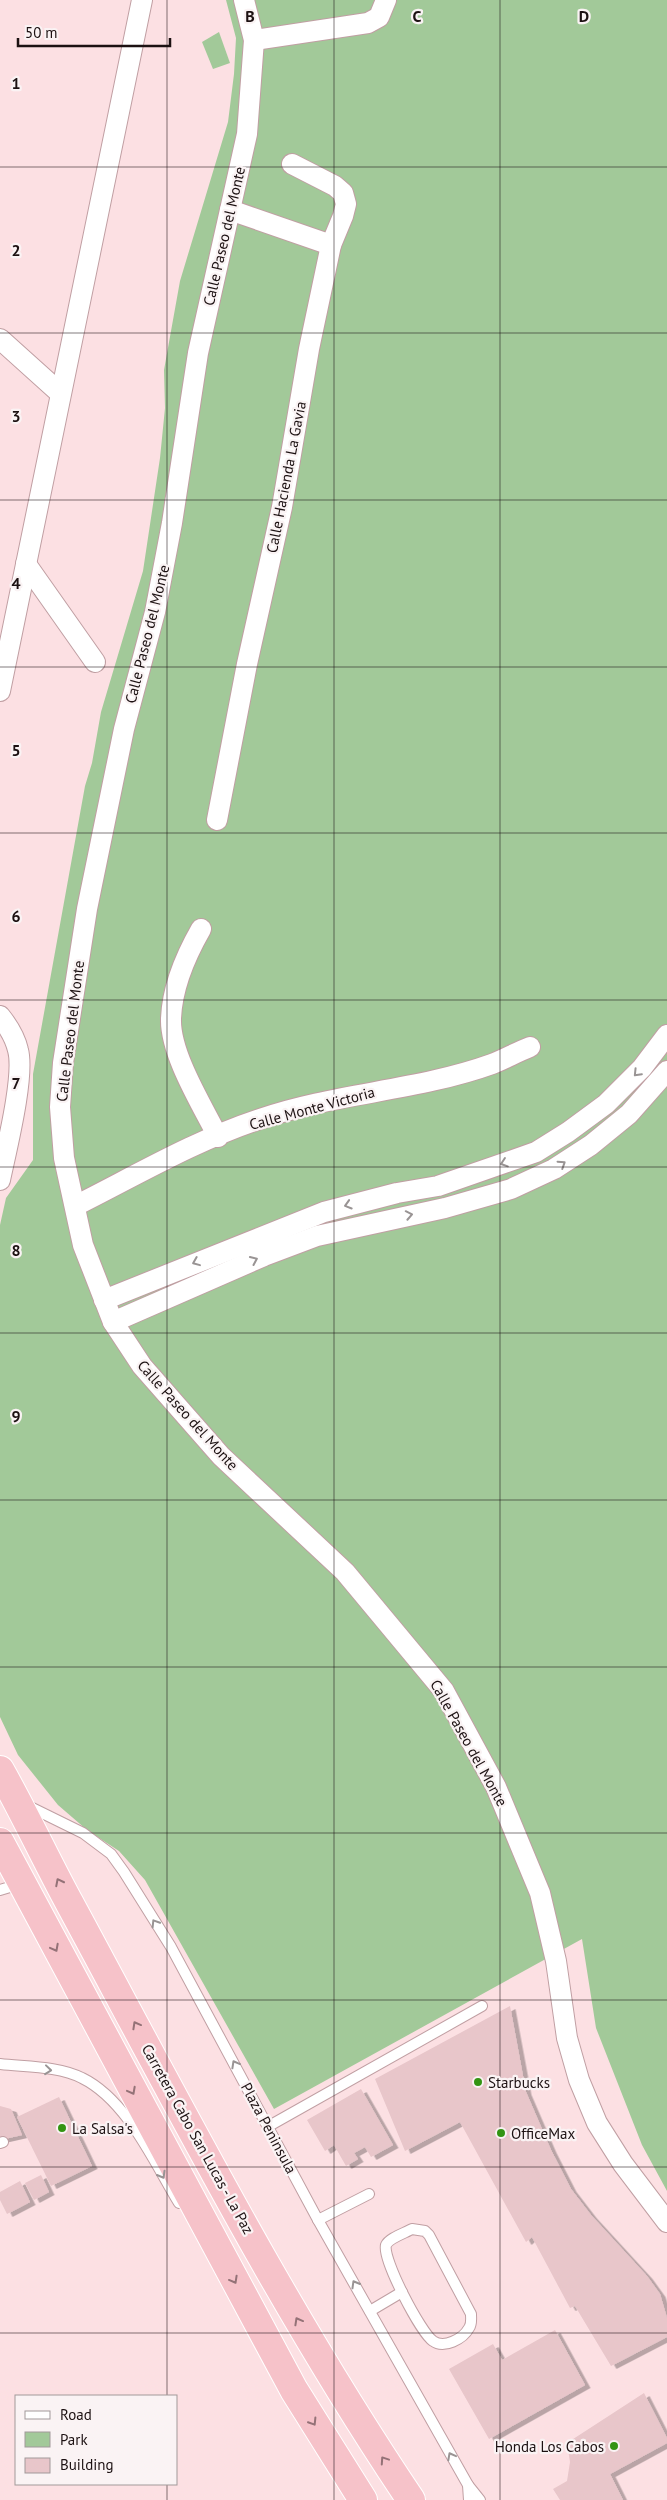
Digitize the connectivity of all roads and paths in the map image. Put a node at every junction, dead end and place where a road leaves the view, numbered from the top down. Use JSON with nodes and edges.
{"nodes":[{"id":1,"x":142,"y":0,"type":"edge"},
{"id":2,"x":244,"y":0,"type":"edge"},
{"id":3,"x":386,"y":0,"type":"edge"},
{"id":4,"x":254,"y":40,"type":"junction"},
{"id":5,"x":292,"y":164,"type":"dead end"},
{"id":6,"x":230,"y":210,"type":"junction"},
{"id":7,"x":331,"y":245,"type":"junction"},
{"id":8,"x":0,"y":339,"type":"edge"},
{"id":9,"x":60,"y":393,"type":"junction"},
{"id":10,"x":26,"y":564,"type":"junction"},
{"id":11,"x":94,"y":662,"type":"dead end"},
{"id":12,"x":0,"y":691,"type":"edge"},
{"id":13,"x":217,"y":820,"type":"dead end"},
{"id":14,"x":201,"y":929,"type":"dead end"},
{"id":15,"x":0,"y":1016,"type":"edge"},
{"id":16,"x":667,"y":1034,"type":"edge"},
{"id":17,"x":530,"y":1047,"type":"dead end"},
{"id":18,"x":667,"y":1072,"type":"edge"},
{"id":19,"x":5,"y":1128,"type":"edge"},
{"id":20,"x":218,"y":1137,"type":"junction"},
{"id":21,"x":0,"y":1180,"type":"edge"},
{"id":22,"x":438,"y":1186,"type":"junction"},
{"id":23,"x":75,"y":1206,"type":"junction"},
{"id":24,"x":445,"y":1208,"type":"junction"},
{"id":25,"x":104,"y":1300,"type":"junction"},
{"id":26,"x":113,"y":1322,"type":"junction"},
{"id":27,"x":0,"y":1770,"type":"edge"},
{"id":28,"x":18,"y":1801,"type":"junction"},
{"id":29,"x":0,"y":1842,"type":"edge"},
{"id":30,"x":10,"y":1887,"type":"edge"},
{"id":31,"x":482,"y":2006,"type":"dead end"},
{"id":32,"x":0,"y":2064,"type":"edge"},
{"id":33,"x":269,"y":2126,"type":"junction"},
{"id":34,"x":370,"y":2194,"type":"dead end"},
{"id":35,"x":318,"y":2220,"type":"junction"},
{"id":36,"x":667,"y":2222,"type":"edge"},
{"id":37,"x":215,"y":2247,"type":"junction"},
{"id":38,"x":402,"y":2292,"type":"junction"},
{"id":39,"x":370,"y":2311,"type":"junction"},
{"id":40,"x":468,"y":2486,"type":"junction"},
{"id":41,"x":363,"y":2500,"type":"edge"},
{"id":42,"x":411,"y":2500,"type":"edge"},
{"id":43,"x":469,"y":2500,"type":"edge"},
{"id":44,"x":480,"y":2500,"type":"edge"}],
"edges":[{"from":1,"to":9,"type":"street"},
{"from":2,"to":4,"type":"street","name":"Calle Paseo del Monte"},
{"from":3,"to":4,"type":"street"},
{"from":4,"to":6,"type":"street","name":"Calle Paseo del Monte"},
{"from":5,"to":7,"type":"street","name":"Calle Hacienda La Gavia"},
{"from":6,"to":7,"type":"street"},
{"from":6,"to":23,"type":"street","name":"Calle Paseo del Monte"},
{"from":7,"to":13,"type":"street","name":"Calle Hacienda La Gavia"},
{"from":8,"to":9,"type":"street"},
{"from":9,"to":10,"type":"street"},
{"from":10,"to":11,"type":"street"},
{"from":10,"to":12,"type":"street"},
{"from":14,"to":20,"type":"street"},
{"from":15,"to":19,"type":"street"},
{"from":16,"to":22,"type":"street","one_way":true},
{"from":17,"to":20,"type":"street","name":"Calle Monte Victoria"},
{"from":24,"to":18,"type":"street","one_way":true},
{"from":19,"to":21,"type":"street"},
{"from":20,"to":23,"type":"street","name":"Calle Monte Victoria"},
{"from":22,"to":24,"type":"street"},
{"from":22,"to":25,"type":"street","one_way":true},
{"from":23,"to":25,"type":"street","name":"Calle Paseo del Monte"},
{"from":26,"to":24,"type":"street","one_way":true},
{"from":25,"to":26,"type":"street","name":"Calle Paseo del Monte"},
{"from":26,"to":36,"type":"street","name":"Calle Paseo del Monte"},
{"from":27,"to":28,"type":"highway","name":"Carretera Cabo San Lucas - La Paz"},
{"from":33,"to":28,"type":"lane","name":"Plaza Peninsula","one_way":true},
{"from":42,"to":28,"type":"highway","name":"Carretera Cabo San Lucas - La Paz","one_way":true},
{"from":29,"to":30,"type":"highway"},
{"from":30,"to":37,"type":"highway","one_way":true},
{"from":31,"to":33,"type":"lane"},
{"from":32,"to":37,"type":"lane","one_way":true},
{"from":33,"to":35,"type":"lane","name":"Plaza Peninsula"},
{"from":34,"to":35,"type":"lane"},
{"from":39,"to":35,"type":"lane","name":"Plaza Peninsula","one_way":true},
{"from":37,"to":41,"type":"highway","one_way":true},
{"from":38,"to":38,"type":"lane"},
{"from":38,"to":39,"type":"lane"},
{"from":40,"to":39,"type":"lane","name":"Plaza Peninsula","one_way":true},
{"from":40,"to":43,"type":"lane","name":"Plaza Peninsula"},
{"from":40,"to":44,"type":"lane"}]}
